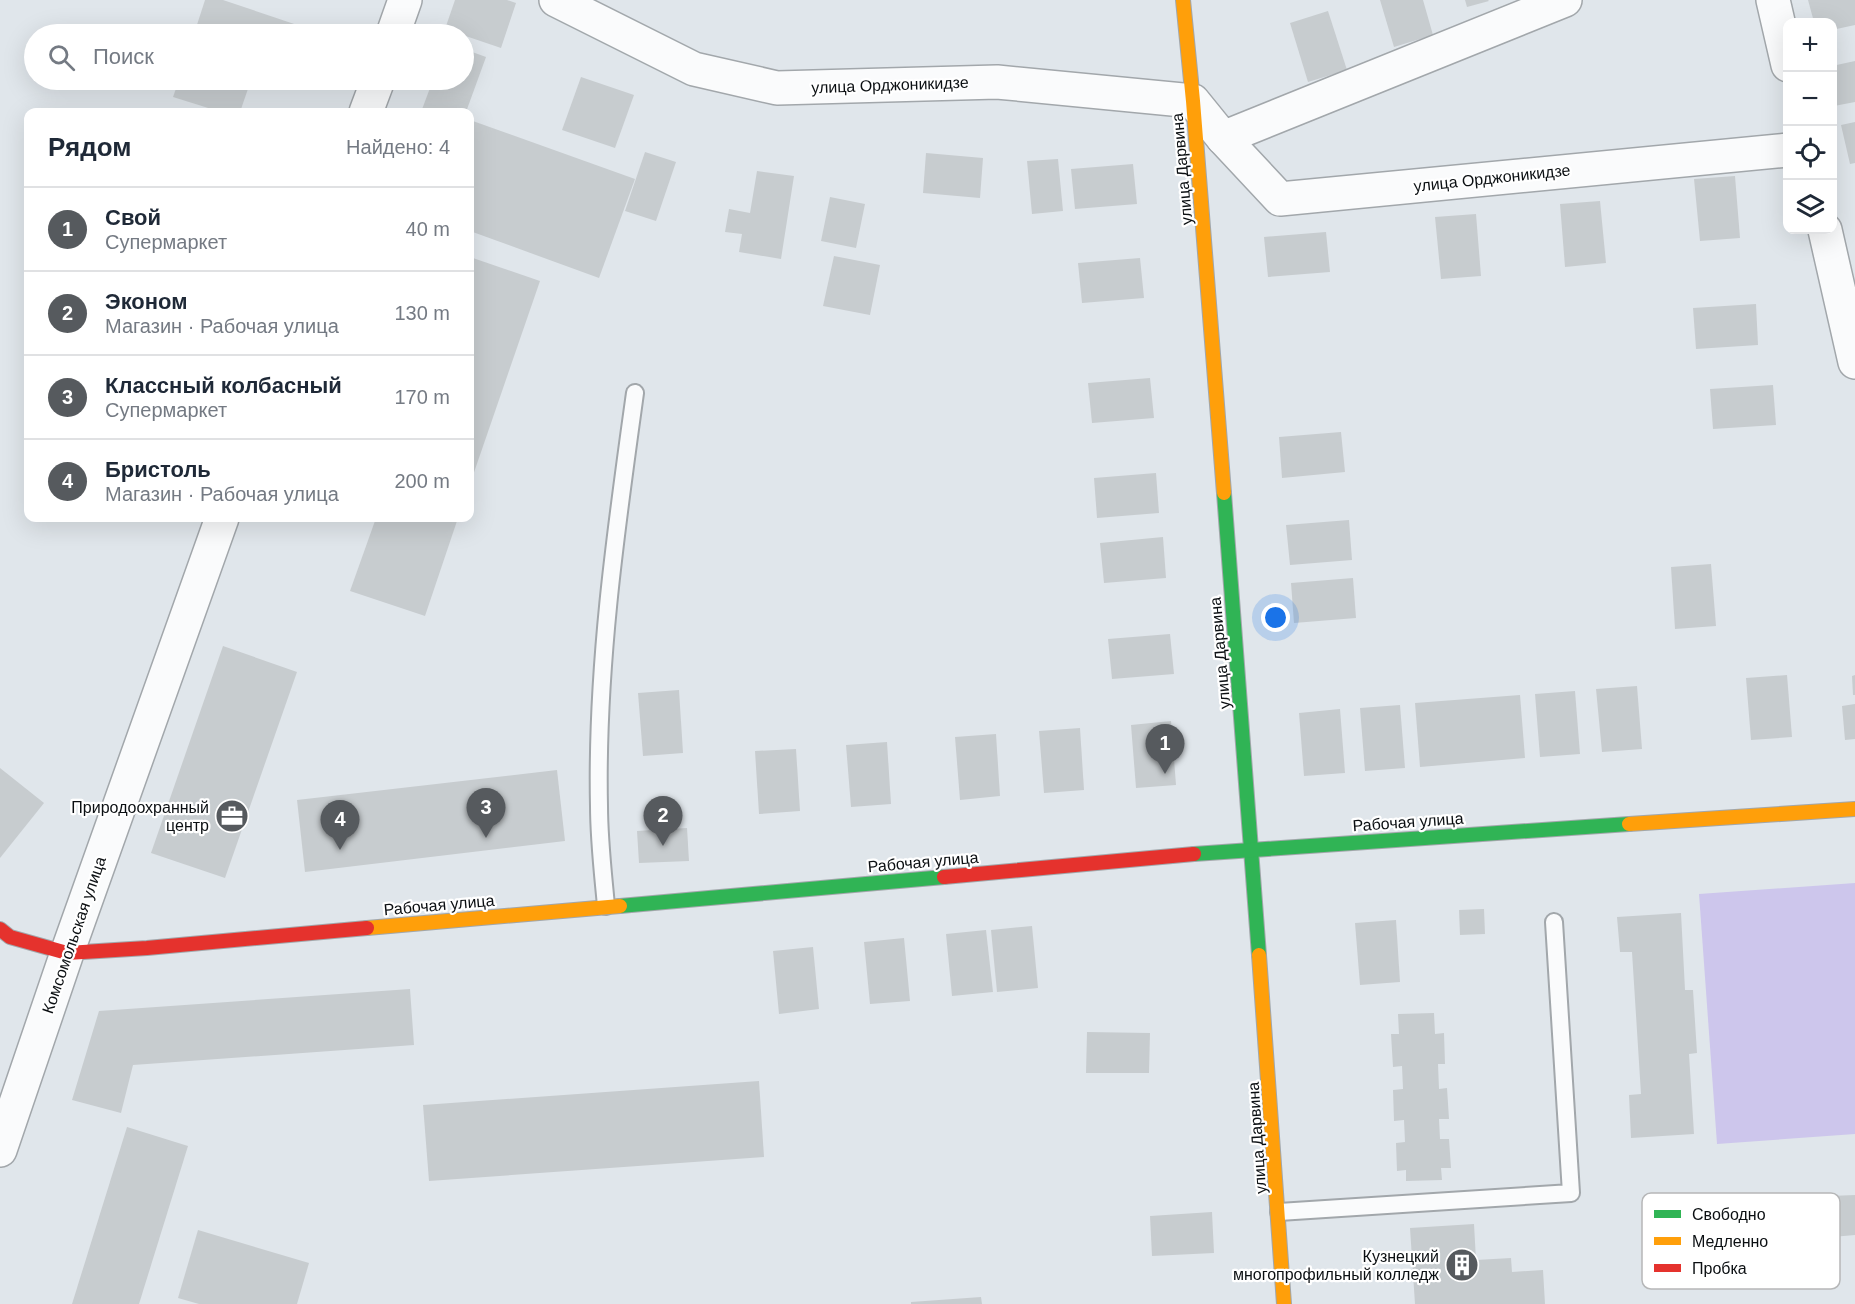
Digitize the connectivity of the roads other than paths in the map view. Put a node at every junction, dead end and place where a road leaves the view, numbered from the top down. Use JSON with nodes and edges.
{"nodes":[{"id":1,"x":405,"y":0,"type":"edge"},
{"id":2,"x":556,"y":0,"type":"edge"},
{"id":3,"x":1183,"y":0,"type":"edge"},
{"id":4,"x":1565,"y":0,"type":"edge"},
{"id":5,"x":1773,"y":0,"type":"edge"},
{"id":6,"x":397,"y":24,"type":"edge"},
{"id":7,"x":1783,"y":43,"type":"edge"},
{"id":8,"x":374,"y":90,"type":"edge"},
{"id":9,"x":1193,"y":101,"type":"junction"},
{"id":10,"x":368,"y":108,"type":"edge"},
{"id":11,"x":1223,"y":138,"type":"junction"},
{"id":12,"x":1783,"y":150,"type":"edge"},
{"id":13,"x":1826,"y":234,"type":"edge"},
{"id":14,"x":1855,"y":362,"type":"edge"},
{"id":15,"x":635,"y":393,"type":"dead end"},
{"id":16,"x":221,"y":522,"type":"edge"},
{"id":17,"x":1855,"y":809,"type":"edge"},
{"id":18,"x":1252,"y":849,"type":"junction"},
{"id":19,"x":606,"y":906,"type":"junction"},
{"id":20,"x":1554,"y":922,"type":"dead end"},
{"id":21,"x":0,"y":929,"type":"edge"},
{"id":22,"x":67,"y":953,"type":"junction"},
{"id":23,"x":0,"y":1150,"type":"edge"},
{"id":24,"x":1279,"y":1212,"type":"junction"},
{"id":25,"x":1284,"y":1304,"type":"edge"}],
"edges":[{"from":1,"to":6,"type":"street"},
{"from":2,"to":9,"type":"street","name":"улица Орджоникидзе"},
{"from":3,"to":9,"type":"street","name":"улица Дарвина"},
{"from":4,"to":11,"type":"street"},
{"from":5,"to":7,"type":"street"},
{"from":8,"to":10,"type":"street"},
{"from":9,"to":11,"type":"street","name":"улица Орджоникидзе"},
{"from":9,"to":18,"type":"street","name":"улица Дарвина"},
{"from":11,"to":12,"type":"street","name":"улица Орджоникидзе"},
{"from":13,"to":14,"type":"street"},
{"from":15,"to":19,"type":"lane"},
{"from":16,"to":22,"type":"street","name":"Комсомольская улица"},
{"from":17,"to":18,"type":"street","name":"Рабочая улица"},
{"from":18,"to":19,"type":"street","name":"Рабочая улица"},
{"from":18,"to":24,"type":"street","name":"улица Дарвина"},
{"from":19,"to":22,"type":"street","name":"Рабочая улица"},
{"from":20,"to":24,"type":"lane"},
{"from":21,"to":22,"type":"street","name":"Рабочая улица"},
{"from":22,"to":23,"type":"street","name":"Комсомольская улица"},
{"from":24,"to":25,"type":"street","name":"улица Дарвина"}]}
